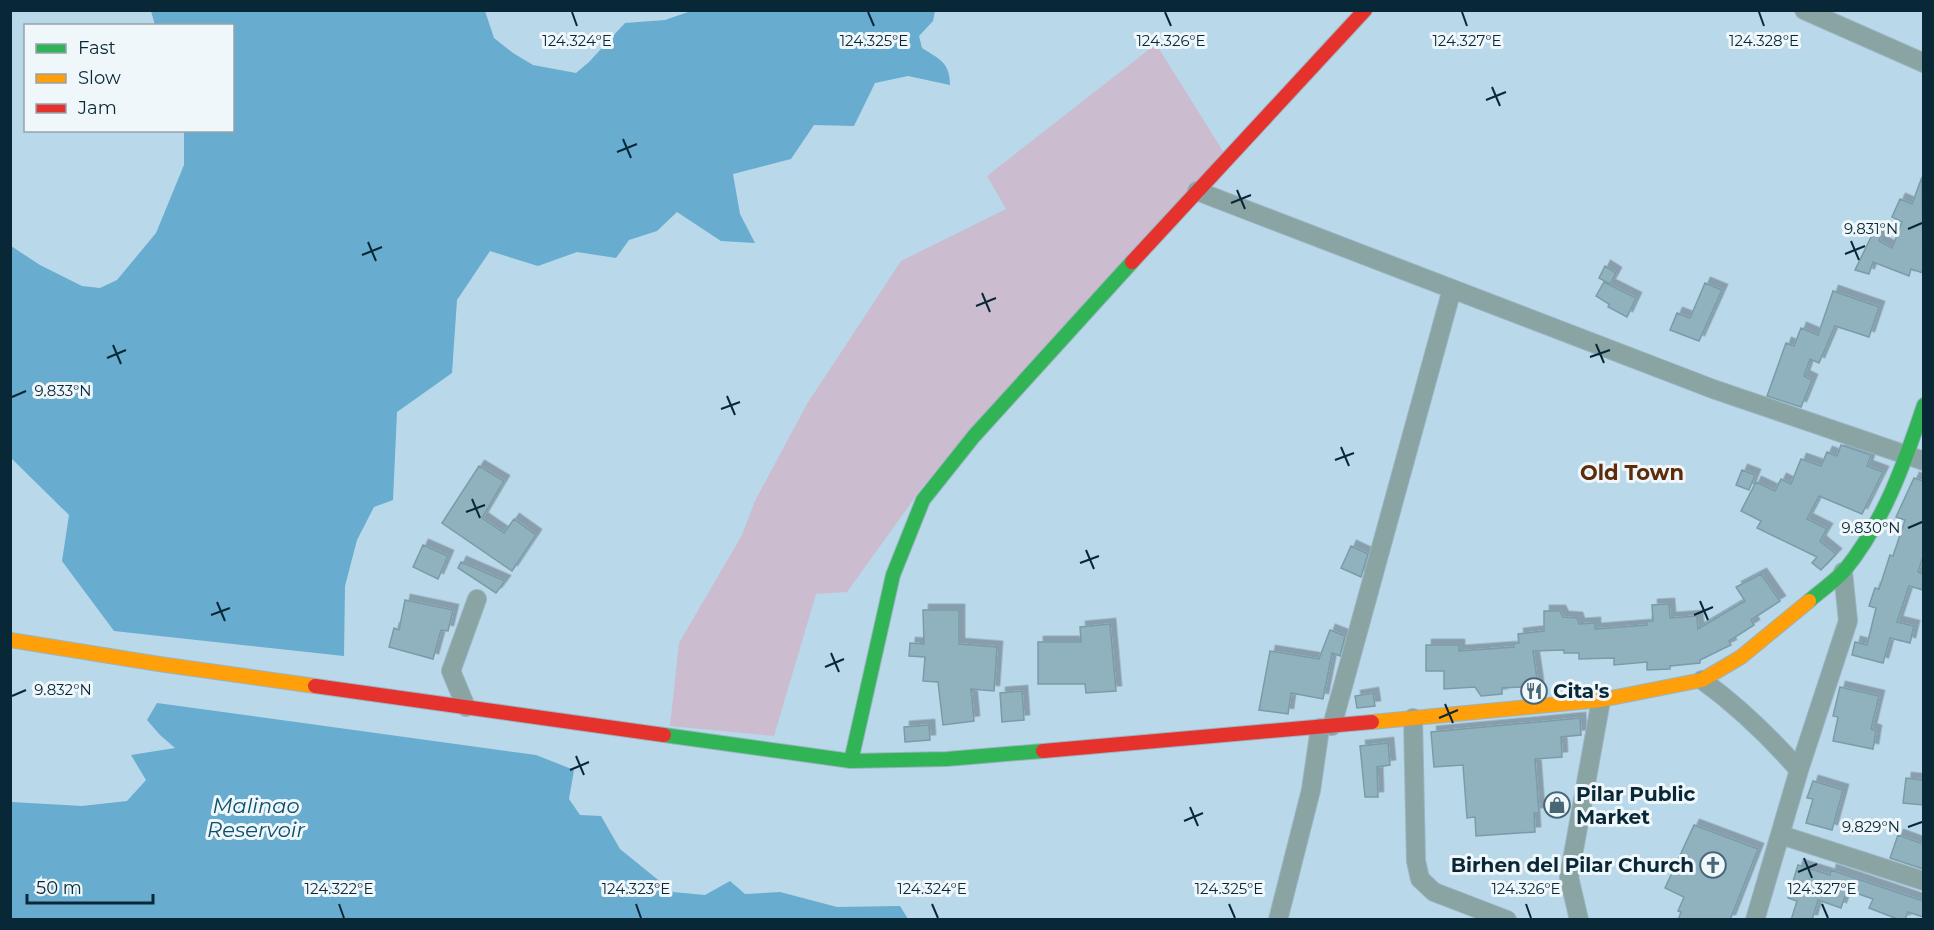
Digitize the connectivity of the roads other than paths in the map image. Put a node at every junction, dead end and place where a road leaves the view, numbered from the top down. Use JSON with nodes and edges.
{"nodes":[{"id":1,"x":1365,"y":10,"type":"edge"},
{"id":2,"x":1804,"y":10,"type":"edge"},
{"id":3,"x":1923,"y":63,"type":"edge"},
{"id":4,"x":1197,"y":191,"type":"junction"},
{"id":5,"x":1452,"y":289,"type":"junction"},
{"id":6,"x":1923,"y":405,"type":"edge"},
{"id":7,"x":1916,"y":458,"type":"edge"},
{"id":8,"x":1843,"y":572,"type":"junction"},
{"id":9,"x":477,"y":599,"type":"dead end"},
{"id":10,"x":10,"y":640,"type":"edge"},
{"id":11,"x":1702,"y":680,"type":"junction"},
{"id":12,"x":1601,"y":700,"type":"junction"},
{"id":13,"x":466,"y":707,"type":"junction"},
{"id":14,"x":1413,"y":718,"type":"junction"},
{"id":15,"x":1326,"y":727,"type":"junction"},
{"id":16,"x":851,"y":761,"type":"junction"},
{"id":17,"x":1799,"y":770,"type":"junction"},
{"id":18,"x":1781,"y":835,"type":"junction"},
{"id":19,"x":1923,"y":881,"type":"edge"},
{"id":20,"x":1278,"y":920,"type":"edge"},
{"id":21,"x":1507,"y":920,"type":"edge"},
{"id":22,"x":1579,"y":920,"type":"edge"},
{"id":23,"x":1755,"y":920,"type":"edge"}],
"edges":[{"from":1,"to":4,"type":"main road"},
{"from":2,"to":3,"type":"street"},
{"from":4,"to":5,"type":"street"},
{"from":4,"to":16,"type":"main road"},
{"from":5,"to":7,"type":"street"},
{"from":5,"to":15,"type":"street"},
{"from":6,"to":7,"type":"main road"},
{"from":7,"to":8,"type":"main road"},
{"from":8,"to":11,"type":"main road"},
{"from":8,"to":17,"type":"street"},
{"from":9,"to":13,"type":"street"},
{"from":10,"to":13,"type":"main road"},
{"from":11,"to":12,"type":"main road"},
{"from":11,"to":17,"type":"street"},
{"from":12,"to":14,"type":"main road"},
{"from":12,"to":22,"type":"street"},
{"from":13,"to":16,"type":"main road"},
{"from":14,"to":15,"type":"main road"},
{"from":14,"to":21,"type":"street"},
{"from":15,"to":16,"type":"main road"},
{"from":15,"to":20,"type":"street"},
{"from":17,"to":18,"type":"street"},
{"from":18,"to":19,"type":"street"},
{"from":18,"to":23,"type":"street"}]}
